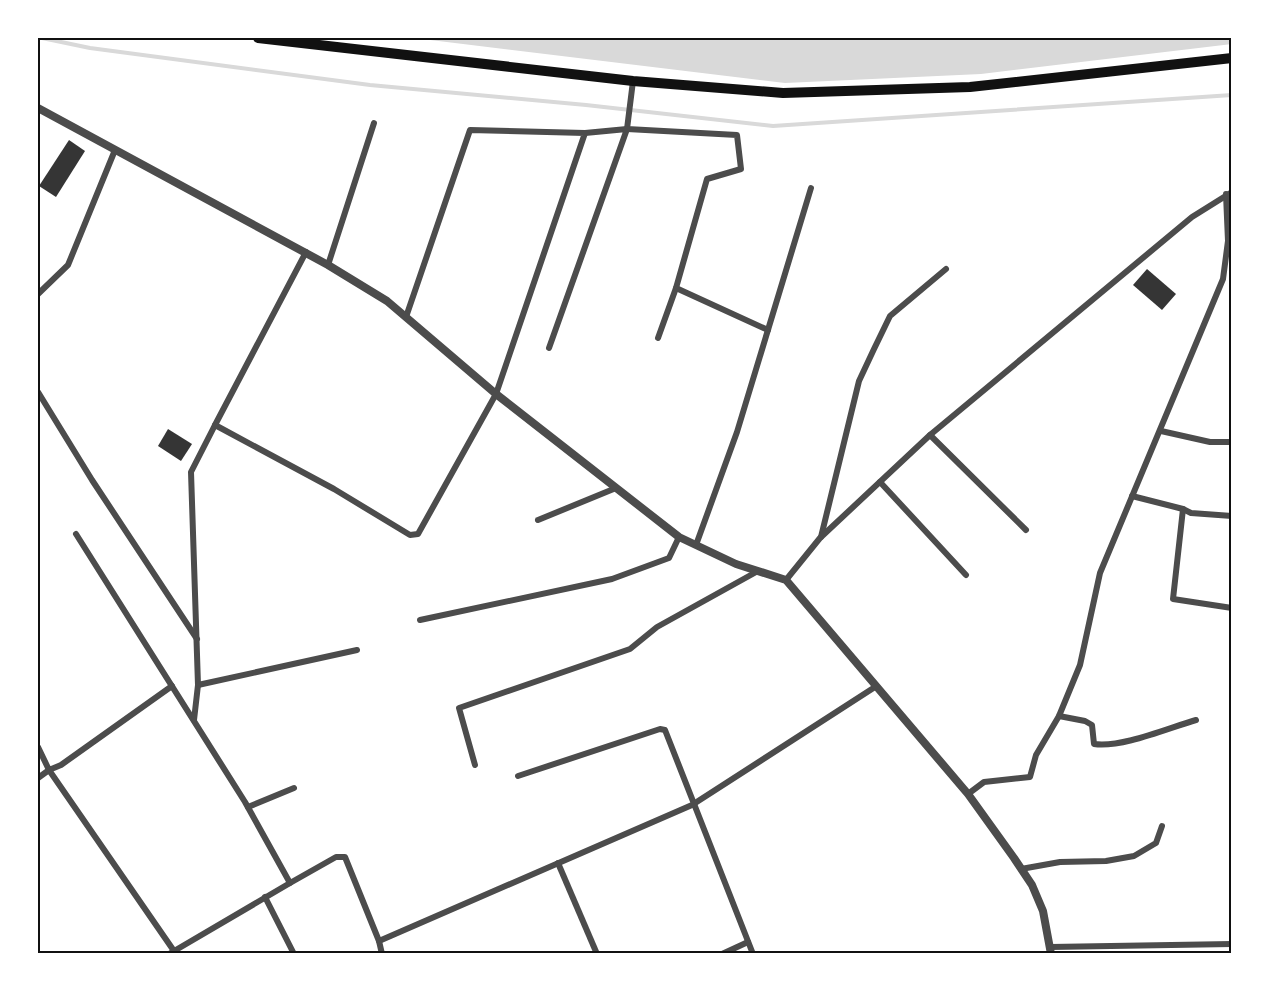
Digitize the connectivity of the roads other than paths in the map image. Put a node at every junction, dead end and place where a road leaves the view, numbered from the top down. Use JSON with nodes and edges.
{"nodes":[{"id":1,"x":258,"y":38,"type":"edge"},
{"id":2,"x":1232,"y":58,"type":"edge"},
{"id":3,"x":633,"y":81,"type":"junction"},
{"id":4,"x":38,"y":108,"type":"edge"},
{"id":5,"x":374,"y":123,"type":"dead end"},
{"id":6,"x":627,"y":129,"type":"junction"},
{"id":7,"x":585,"y":133,"type":"junction"},
{"id":8,"x":115,"y":150,"type":"junction"},
{"id":9,"x":811,"y":188,"type":"dead end"},
{"id":10,"x":1229,"y":193,"type":"edge"},
{"id":11,"x":306,"y":252,"type":"junction"},
{"id":12,"x":328,"y":265,"type":"junction"},
{"id":13,"x":946,"y":269,"type":"dead end"},
{"id":14,"x":676,"y":288,"type":"junction"},
{"id":15,"x":38,"y":294,"type":"edge"},
{"id":16,"x":406,"y":317,"type":"junction"},
{"id":17,"x":768,"y":330,"type":"junction"},
{"id":18,"x":658,"y":338,"type":"dead end"},
{"id":19,"x":549,"y":348,"type":"dead end"},
{"id":20,"x":38,"y":392,"type":"edge"},
{"id":21,"x":496,"y":394,"type":"junction"},
{"id":22,"x":215,"y":425,"type":"junction"},
{"id":23,"x":1161,"y":431,"type":"junction"},
{"id":24,"x":930,"y":435,"type":"junction"},
{"id":25,"x":1232,"y":442,"type":"edge"},
{"id":26,"x":880,"y":482,"type":"junction"},
{"id":27,"x":616,"y":488,"type":"junction"},
{"id":28,"x":1131,"y":496,"type":"junction"},
{"id":29,"x":1183,"y":509,"type":"junction"},
{"id":30,"x":1232,"y":516,"type":"edge"},
{"id":31,"x":538,"y":520,"type":"dead end"},
{"id":32,"x":1026,"y":530,"type":"dead end"},
{"id":33,"x":76,"y":534,"type":"dead end"},
{"id":34,"x":679,"y":537,"type":"junction"},
{"id":35,"x":820,"y":538,"type":"junction"},
{"id":36,"x":696,"y":545,"type":"junction"},
{"id":37,"x":758,"y":571,"type":"junction"},
{"id":38,"x":966,"y":574,"type":"dead end"},
{"id":39,"x":786,"y":580,"type":"junction"},
{"id":40,"x":1232,"y":608,"type":"edge"},
{"id":41,"x":420,"y":620,"type":"dead end"},
{"id":42,"x":197,"y":640,"type":"junction"},
{"id":43,"x":357,"y":650,"type":"dead end"},
{"id":44,"x":198,"y":685,"type":"junction"},
{"id":45,"x":172,"y":686,"type":"junction"},
{"id":46,"x":875,"y":687,"type":"junction"},
{"id":47,"x":1059,"y":716,"type":"junction"},
{"id":48,"x":194,"y":720,"type":"junction"},
{"id":49,"x":1196,"y":720,"type":"dead end"},
{"id":50,"x":38,"y":747,"type":"edge"},
{"id":51,"x":475,"y":765,"type":"dead end"},
{"id":52,"x":50,"y":770,"type":"junction"},
{"id":53,"x":518,"y":776,"type":"dead end"},
{"id":54,"x":38,"y":778,"type":"edge"},
{"id":55,"x":294,"y":788,"type":"dead end"},
{"id":56,"x":968,"y":794,"type":"junction"},
{"id":57,"x":692,"y":805,"type":"junction"},
{"id":58,"x":248,"y":807,"type":"junction"},
{"id":59,"x":1162,"y":826,"type":"dead end"},
{"id":60,"x":558,"y":863,"type":"junction"},
{"id":61,"x":1021,"y":869,"type":"junction"},
{"id":62,"x":290,"y":883,"type":"junction"},
{"id":63,"x":265,"y":897,"type":"junction"},
{"id":64,"x":379,"y":941,"type":"junction"},
{"id":65,"x":748,"y":942,"type":"junction"},
{"id":66,"x":1232,"y":944,"type":"edge"},
{"id":67,"x":1050,"y":950,"type":"edge"},
{"id":68,"x":171,"y":952,"type":"edge"},
{"id":69,"x":294,"y":954,"type":"edge"},
{"id":70,"x":382,"y":954,"type":"edge"},
{"id":71,"x":597,"y":954,"type":"edge"},
{"id":72,"x":722,"y":954,"type":"edge"},
{"id":73,"x":753,"y":954,"type":"edge"}],
"edges":[{"from":1,"to":3,"type":"main road"},
{"from":2,"to":3,"type":"main road"},
{"from":3,"to":6,"type":"street"},
{"from":4,"to":8,"type":"street"},
{"from":5,"to":12,"type":"street"},
{"from":6,"to":7,"type":"street"},
{"from":6,"to":14,"type":"street"},
{"from":6,"to":19,"type":"street"},
{"from":7,"to":16,"type":"street"},
{"from":7,"to":21,"type":"street"},
{"from":8,"to":11,"type":"street"},
{"from":8,"to":15,"type":"street"},
{"from":9,"to":17,"type":"street"},
{"from":10,"to":23,"type":"street"},
{"from":10,"to":24,"type":"street"},
{"from":11,"to":12,"type":"street"},
{"from":11,"to":22,"type":"street"},
{"from":12,"to":16,"type":"street"},
{"from":13,"to":35,"type":"street"},
{"from":14,"to":17,"type":"street"},
{"from":14,"to":18,"type":"street"},
{"from":16,"to":21,"type":"street"},
{"from":17,"to":36,"type":"street"},
{"from":20,"to":42,"type":"street"},
{"from":21,"to":22,"type":"street"},
{"from":21,"to":27,"type":"street"},
{"from":22,"to":42,"type":"street"},
{"from":23,"to":25,"type":"street"},
{"from":23,"to":28,"type":"street"},
{"from":24,"to":26,"type":"street"},
{"from":24,"to":32,"type":"street"},
{"from":26,"to":35,"type":"street"},
{"from":26,"to":38,"type":"street"},
{"from":27,"to":31,"type":"street"},
{"from":27,"to":34,"type":"street"},
{"from":28,"to":29,"type":"street"},
{"from":28,"to":47,"type":"street"},
{"from":29,"to":30,"type":"street"},
{"from":29,"to":40,"type":"street"},
{"from":33,"to":45,"type":"street"},
{"from":34,"to":36,"type":"street"},
{"from":34,"to":41,"type":"street"},
{"from":35,"to":39,"type":"street"},
{"from":36,"to":37,"type":"street"},
{"from":37,"to":39,"type":"street"},
{"from":37,"to":51,"type":"street"},
{"from":39,"to":46,"type":"street"},
{"from":42,"to":44,"type":"street"},
{"from":43,"to":44,"type":"street"},
{"from":44,"to":48,"type":"street"},
{"from":45,"to":48,"type":"street"},
{"from":45,"to":52,"type":"street"},
{"from":46,"to":56,"type":"street"},
{"from":46,"to":57,"type":"street"},
{"from":47,"to":49,"type":"street"},
{"from":47,"to":56,"type":"street"},
{"from":48,"to":58,"type":"street"},
{"from":50,"to":52,"type":"street"},
{"from":52,"to":54,"type":"street"},
{"from":52,"to":68,"type":"street"},
{"from":53,"to":57,"type":"street"},
{"from":55,"to":58,"type":"street"},
{"from":56,"to":61,"type":"street"},
{"from":57,"to":60,"type":"street"},
{"from":57,"to":65,"type":"street"},
{"from":58,"to":62,"type":"street"},
{"from":59,"to":61,"type":"street"},
{"from":60,"to":64,"type":"street"},
{"from":60,"to":71,"type":"street"},
{"from":61,"to":67,"type":"street"},
{"from":62,"to":63,"type":"street"},
{"from":62,"to":64,"type":"street"},
{"from":63,"to":68,"type":"street"},
{"from":63,"to":69,"type":"street"},
{"from":64,"to":70,"type":"street"},
{"from":65,"to":72,"type":"street"},
{"from":65,"to":73,"type":"street"},
{"from":66,"to":67,"type":"street"}]}
